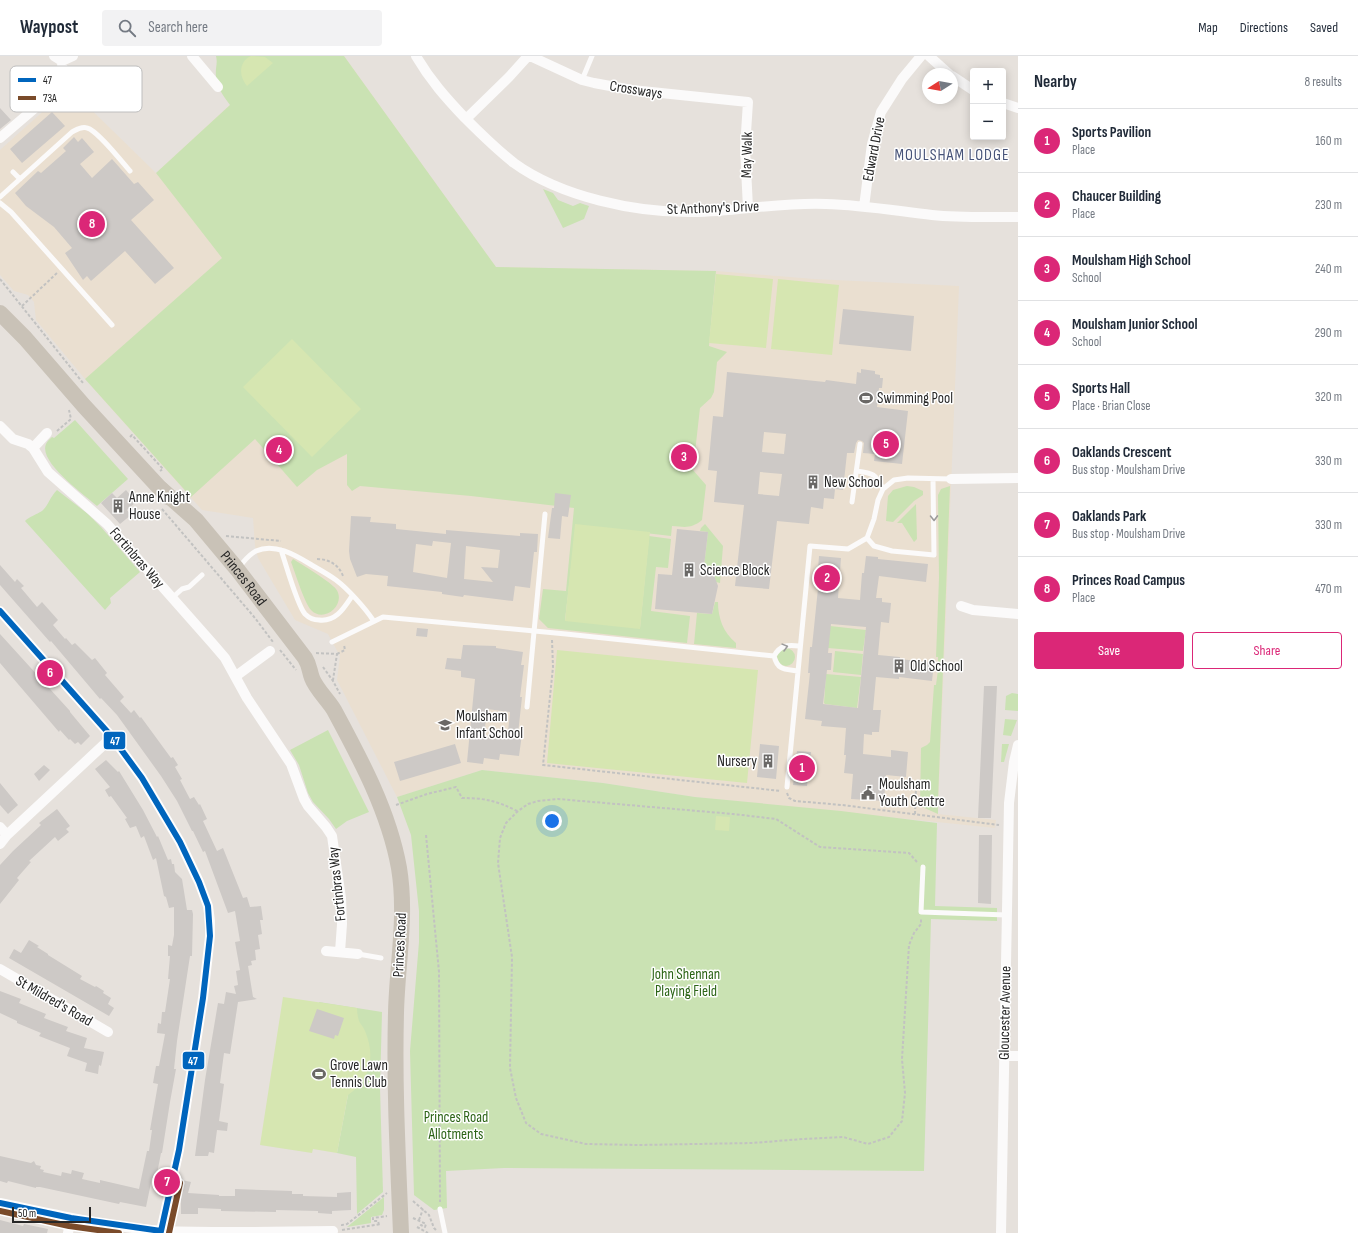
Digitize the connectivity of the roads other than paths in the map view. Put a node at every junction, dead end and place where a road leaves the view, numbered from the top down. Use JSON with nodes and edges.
{"nodes":[{"id":1,"x":73,"y":56,"type":"edge"},
{"id":2,"x":192,"y":56,"type":"edge"},
{"id":3,"x":416,"y":56,"type":"edge"},
{"id":4,"x":529,"y":56,"type":"edge"},
{"id":5,"x":592,"y":56,"type":"edge"},
{"id":6,"x":921,"y":56,"type":"edge"},
{"id":7,"x":929,"y":56,"type":"edge"},
{"id":8,"x":58,"y":58,"type":"edge"},
{"id":9,"x":942,"y":68,"type":"edge"},
{"id":10,"x":582,"y":80,"type":"junction"},
{"id":11,"x":958,"y":80,"type":"edge"},
{"id":12,"x":218,"y":87,"type":"dead end"},
{"id":13,"x":970,"y":88,"type":"edge"},
{"id":14,"x":748,"y":102,"type":"joint"},
{"id":15,"x":1006,"y":104,"type":"edge"},
{"id":16,"x":1018,"y":108,"type":"edge"},
{"id":17,"x":30,"y":112,"type":"edge"},
{"id":18,"x":466,"y":119,"type":"junction"},
{"id":19,"x":0,"y":138,"type":"edge"},
{"id":20,"x":130,"y":171,"type":"dead end"},
{"id":21,"x":13,"y":172,"type":"dead end"},
{"id":22,"x":20,"y":179,"type":"junction"},
{"id":23,"x":0,"y":197,"type":"edge"},
{"id":24,"x":0,"y":203,"type":"edge"},
{"id":25,"x":864,"y":207,"type":"junction"},
{"id":26,"x":748,"y":208,"type":"junction"},
{"id":27,"x":1018,"y":217,"type":"edge"},
{"id":28,"x":0,"y":301,"type":"edge"},
{"id":29,"x":0,"y":314,"type":"edge"},
{"id":30,"x":112,"y":325,"type":"dead end"},
{"id":31,"x":25,"y":338,"type":"junction"},
{"id":32,"x":0,"y":426,"type":"edge"},
{"id":33,"x":47,"y":433,"type":"road end"},
{"id":34,"x":860,"y":444,"type":"dead end"},
{"id":35,"x":33,"y":448,"type":"junction"},
{"id":36,"x":857,"y":471,"type":"junction"},
{"id":37,"x":1018,"y":478,"type":"edge"},
{"id":38,"x":933,"y":479,"type":"junction"},
{"id":39,"x":951,"y":480,"type":"joint"},
{"id":40,"x":161,"y":489,"type":"junction"},
{"id":41,"x":883,"y":489,"type":"junction"},
{"id":42,"x":852,"y":502,"type":"dead end"},
{"id":43,"x":545,"y":514,"type":"dead end"},
{"id":44,"x":867,"y":538,"type":"junction"},
{"id":45,"x":281,"y":550,"type":"junction"},
{"id":46,"x":237,"y":569,"type":"junction"},
{"id":47,"x":202,"y":575,"type":"dead end"},
{"id":48,"x":352,"y":596,"type":"junction"},
{"id":49,"x":172,"y":598,"type":"junction"},
{"id":50,"x":961,"y":606,"type":"dead end"},
{"id":51,"x":0,"y":611,"type":"edge"},
{"id":52,"x":1018,"y":614,"type":"edge"},
{"id":53,"x":373,"y":620,"type":"junction"},
{"id":54,"x":534,"y":632,"type":"junction"},
{"id":55,"x":332,"y":642,"type":"dead end"},
{"id":56,"x":800,"y":646,"type":"junction"},
{"id":57,"x":273,"y":649,"type":"road end"},
{"id":58,"x":774,"y":656,"type":"junction"},
{"id":59,"x":798,"y":670,"type":"junction"},
{"id":60,"x":305,"y":675,"type":"junction"},
{"id":61,"x":236,"y":676,"type":"junction"},
{"id":62,"x":527,"y":707,"type":"dead end"},
{"id":63,"x":112,"y":737,"type":"junction"},
{"id":64,"x":1018,"y":745,"type":"edge"},
{"id":65,"x":787,"y":787,"type":"dead end"},
{"id":66,"x":4,"y":831,"type":"edge"},
{"id":67,"x":0,"y":844,"type":"edge"},
{"id":68,"x":923,"y":867,"type":"road end"},
{"id":69,"x":1007,"y":914,"type":"junction"},
{"id":70,"x":326,"y":951,"type":"dead end"},
{"id":71,"x":340,"y":952,"type":"junction"},
{"id":72,"x":358,"y":954,"type":"joint"},
{"id":73,"x":381,"y":958,"type":"dead end"},
{"id":74,"x":0,"y":969,"type":"edge"},
{"id":75,"x":108,"y":1032,"type":"dead end"},
{"id":76,"x":1004,"y":1056,"type":"junction"},
{"id":77,"x":1018,"y":1056,"type":"edge"},
{"id":78,"x":0,"y":1203,"type":"edge"},
{"id":79,"x":440,"y":1209,"type":"road end"},
{"id":80,"x":71,"y":1218,"type":"junction"},
{"id":81,"x":340,"y":1230,"type":"road end"},
{"id":82,"x":161,"y":1231,"type":"junction"},
{"id":83,"x":68,"y":1233,"type":"edge"},
{"id":84,"x":401,"y":1233,"type":"edge"},
{"id":85,"x":445,"y":1233,"type":"edge"},
{"id":86,"x":1001,"y":1233,"type":"edge"}],
"edges":[{"from":1,"to":8,"type":"street"},
{"from":2,"to":12,"type":"street"},
{"from":3,"to":18,"type":"street","name":"St Anthony's Drive"},
{"from":4,"to":10,"type":"street","name":"Crossways"},
{"from":4,"to":18,"type":"street"},
{"from":5,"to":10,"type":"lane"},
{"from":6,"to":25,"type":"street","name":"Edward Drive"},
{"from":7,"to":9,"type":"street"},
{"from":10,"to":14,"type":"street","name":"Crossways"},
{"from":11,"to":13,"type":"street"},
{"from":14,"to":26,"type":"street","name":"May Walk"},
{"from":15,"to":16,"type":"street"},
{"from":17,"to":19,"type":"street"},
{"from":18,"to":26,"type":"street","name":"St Anthony's Drive"},
{"from":20,"to":22,"type":"lane"},
{"from":21,"to":22,"type":"lane"},
{"from":22,"to":23,"type":"lane"},
{"from":24,"to":30,"type":"lane"},
{"from":25,"to":26,"type":"street","name":"St Anthony's Drive"},
{"from":25,"to":27,"type":"street","name":"St Anthony's Drive"},
{"from":28,"to":31,"type":"main road","name":"Princes Road"},
{"from":29,"to":31,"type":"main road","name":"Princes Road"},
{"from":31,"to":40,"type":"main road","name":"Princes Road"},
{"from":32,"to":35,"type":"street"},
{"from":33,"to":35,"type":"street"},
{"from":34,"to":36,"type":"lane"},
{"from":35,"to":49,"type":"street","name":"Fortinbras Way"},
{"from":36,"to":41,"type":"lane"},
{"from":36,"to":42,"type":"lane"},
{"from":37,"to":39,"type":"street"},
{"from":38,"to":39,"type":"lane"},
{"from":38,"to":41,"type":"lane"},
{"from":38,"to":44,"type":"lane","one_way":true},
{"from":40,"to":46,"type":"main road","name":"Princes Road"},
{"from":40,"to":60,"type":"main road","name":"Princes Road"},
{"from":41,"to":44,"type":"lane"},
{"from":43,"to":54,"type":"lane"},
{"from":44,"to":56,"type":"lane"},
{"from":45,"to":46,"type":"lane"},
{"from":45,"to":48,"type":"lane"},
{"from":45,"to":48,"type":"lane"},
{"from":46,"to":60,"type":"main road","name":"Princes Road"},
{"from":47,"to":49,"type":"lane"},
{"from":48,"to":53,"type":"lane"},
{"from":49,"to":61,"type":"street","name":"Fortinbras Way"},
{"from":50,"to":52,"type":"street"},
{"from":51,"to":63,"type":"street"},
{"from":53,"to":54,"type":"lane"},
{"from":53,"to":55,"type":"lane"},
{"from":54,"to":58,"type":"lane"},
{"from":54,"to":62,"type":"lane"},
{"from":58,"to":56,"type":"lane","one_way":true},
{"from":56,"to":59,"type":"lane"},
{"from":57,"to":61,"type":"street"},
{"from":58,"to":59,"type":"lane"},
{"from":59,"to":65,"type":"lane"},
{"from":60,"to":84,"type":"main road","name":"Princes Road"},
{"from":61,"to":71,"type":"street","name":"Fortinbras Way"},
{"from":63,"to":66,"type":"street"},
{"from":63,"to":82,"type":"street"},
{"from":64,"to":69,"type":"street","name":"Gloucester Avenue"},
{"from":66,"to":67,"type":"street"},
{"from":68,"to":69,"type":"lane"},
{"from":69,"to":76,"type":"street","name":"Gloucester Avenue"},
{"from":70,"to":71,"type":"street"},
{"from":71,"to":72,"type":"street"},
{"from":72,"to":73,"type":"lane"},
{"from":74,"to":75,"type":"street","name":"St Mildred's Road"},
{"from":76,"to":77,"type":"street"},
{"from":76,"to":86,"type":"street","name":"Gloucester Avenue"},
{"from":78,"to":80,"type":"street"},
{"from":79,"to":85,"type":"lane"},
{"from":80,"to":82,"type":"street"},
{"from":80,"to":83,"type":"street"},
{"from":81,"to":82,"type":"street"}]}
